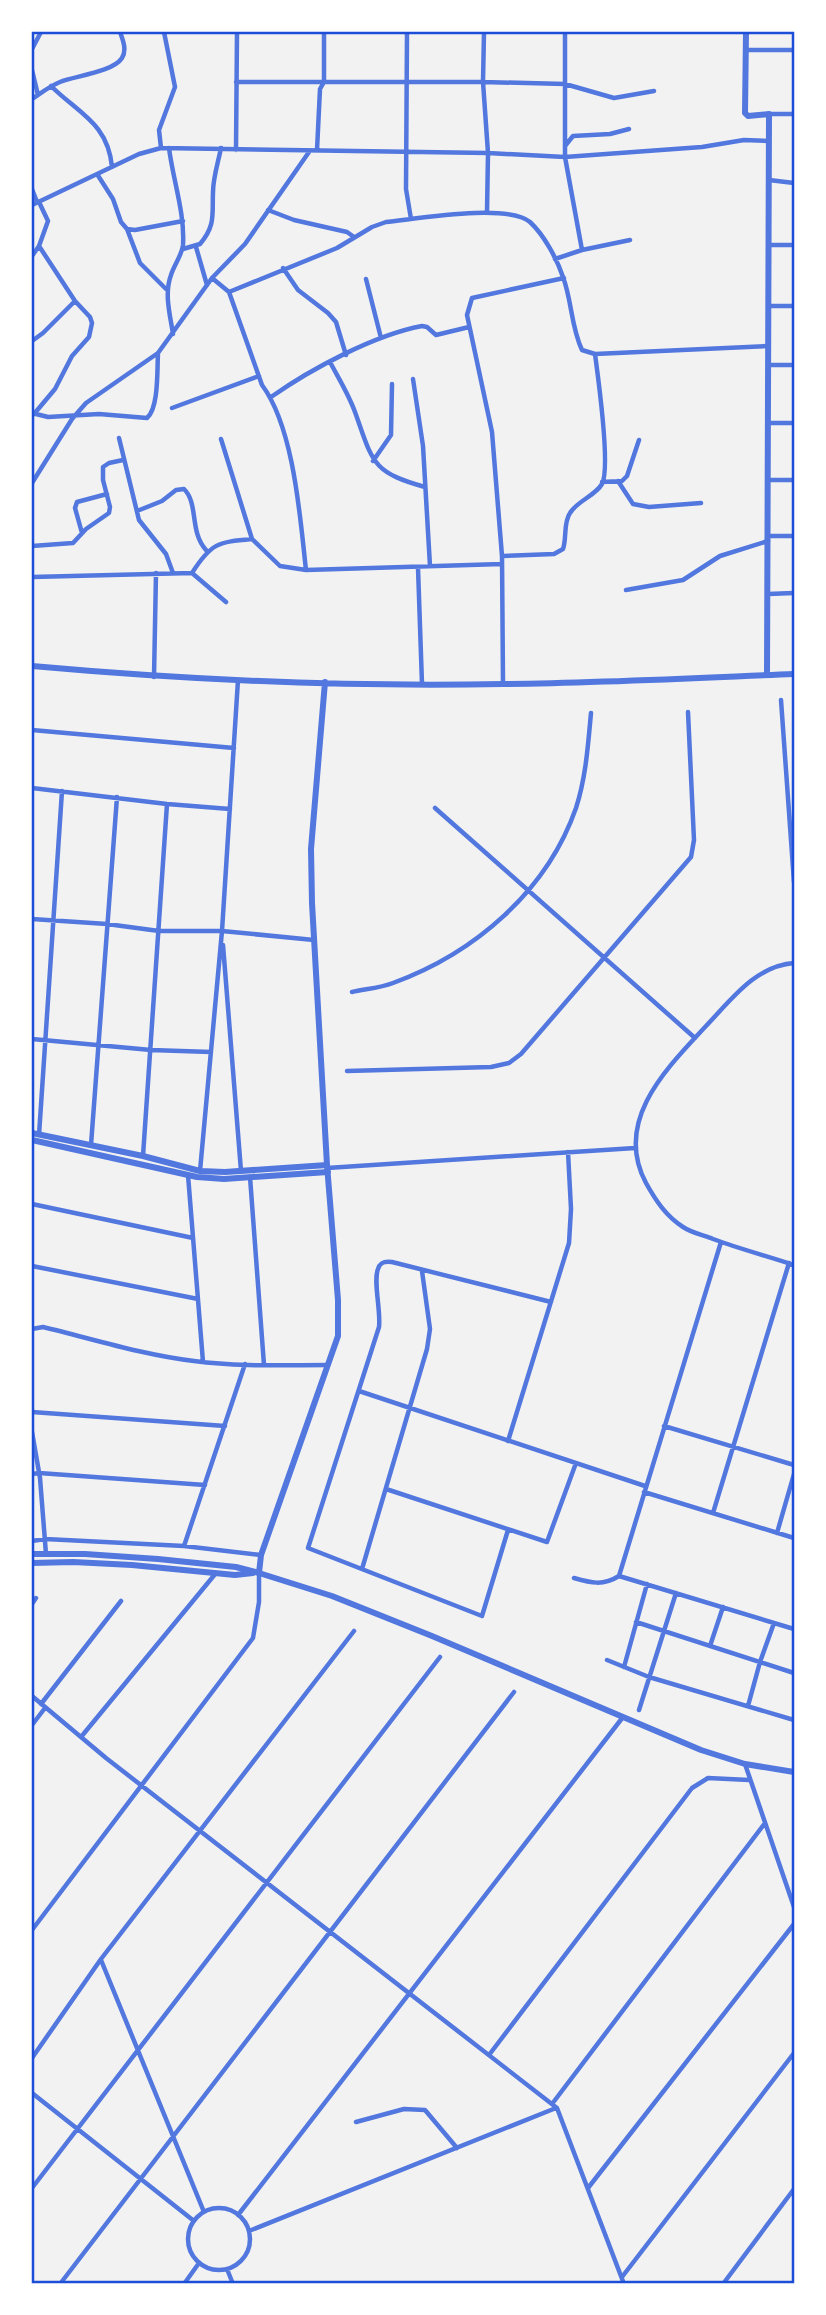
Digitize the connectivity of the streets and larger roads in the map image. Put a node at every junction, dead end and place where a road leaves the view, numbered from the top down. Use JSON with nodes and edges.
{"nodes":[{"id":1,"x":41,"y":32,"type":"edge"},
{"id":2,"x":120,"y":32,"type":"edge"},
{"id":3,"x":164,"y":32,"type":"edge"},
{"id":4,"x":237,"y":32,"type":"edge"},
{"id":5,"x":324,"y":32,"type":"edge"},
{"id":6,"x":407,"y":32,"type":"edge"},
{"id":7,"x":484,"y":32,"type":"edge"},
{"id":8,"x":565,"y":32,"type":"edge"},
{"id":9,"x":746,"y":32,"type":"edge"},
{"id":10,"x":32,"y":49,"type":"edge"},
{"id":11,"x":746,"y":50,"type":"junction"},
{"id":12,"x":794,"y":50,"type":"edge"},
{"id":13,"x":32,"y":70,"type":"edge"},
{"id":14,"x":236,"y":82,"type":"junction"},
{"id":15,"x":324,"y":82,"type":"junction"},
{"id":16,"x":406,"y":82,"type":"junction"},
{"id":17,"x":483,"y":82,"type":"junction"},
{"id":18,"x":565,"y":84,"type":"junction"},
{"id":19,"x":51,"y":86,"type":"junction"},
{"id":20,"x":654,"y":91,"type":"dead end"},
{"id":21,"x":38,"y":95,"type":"junction"},
{"id":22,"x":32,"y":99,"type":"edge"},
{"id":23,"x":769,"y":114,"type":"junction"},
{"id":24,"x":794,"y":114,"type":"edge"},
{"id":25,"x":629,"y":129,"type":"dead end"},
{"id":26,"x":769,"y":141,"type":"junction"},
{"id":27,"x":565,"y":146,"type":"junction"},
{"id":28,"x":162,"y":148,"type":"junction"},
{"id":29,"x":169,"y":148,"type":"junction"},
{"id":30,"x":221,"y":148,"type":"junction"},
{"id":31,"x":236,"y":150,"type":"junction"},
{"id":32,"x":317,"y":150,"type":"junction"},
{"id":33,"x":310,"y":151,"type":"junction"},
{"id":34,"x":406,"y":152,"type":"junction"},
{"id":35,"x":488,"y":153,"type":"junction"},
{"id":36,"x":565,"y":157,"type":"junction"},
{"id":37,"x":112,"y":167,"type":"junction"},
{"id":38,"x":97,"y":174,"type":"junction"},
{"id":39,"x":769,"y":180,"type":"junction"},
{"id":40,"x":794,"y":183,"type":"edge"},
{"id":41,"x":32,"y":189,"type":"edge"},
{"id":42,"x":36,"y":203,"type":"edge"},
{"id":43,"x":268,"y":210,"type":"junction"},
{"id":44,"x":487,"y":212,"type":"junction"},
{"id":45,"x":411,"y":219,"type":"junction"},
{"id":46,"x":183,"y":221,"type":"junction"},
{"id":47,"x":127,"y":229,"type":"junction"},
{"id":48,"x":354,"y":237,"type":"junction"},
{"id":49,"x":630,"y":240,"type":"dead end"},
{"id":50,"x":769,"y":245,"type":"junction"},
{"id":51,"x":794,"y":245,"type":"edge"},
{"id":52,"x":40,"y":246,"type":"junction"},
{"id":53,"x":196,"y":247,"type":"junction"},
{"id":54,"x":183,"y":248,"type":"junction"},
{"id":55,"x":582,"y":250,"type":"junction"},
{"id":56,"x":32,"y":256,"type":"edge"},
{"id":57,"x":555,"y":259,"type":"junction"},
{"id":58,"x":283,"y":268,"type":"junction"},
{"id":59,"x":212,"y":278,"type":"junction"},
{"id":60,"x":564,"y":278,"type":"junction"},
{"id":61,"x":366,"y":279,"type":"dead end"},
{"id":62,"x":208,"y":285,"type":"junction"},
{"id":63,"x":167,"y":290,"type":"junction"},
{"id":64,"x":229,"y":292,"type":"junction"},
{"id":65,"x":75,"y":301,"type":"junction"},
{"id":66,"x":769,"y":306,"type":"junction"},
{"id":67,"x":794,"y":306,"type":"edge"},
{"id":68,"x":469,"y":327,"type":"junction"},
{"id":69,"x":173,"y":334,"type":"junction"},
{"id":70,"x":381,"y":338,"type":"junction"},
{"id":71,"x":32,"y":341,"type":"edge"},
{"id":72,"x":768,"y":346,"type":"junction"},
{"id":73,"x":158,"y":353,"type":"junction"},
{"id":74,"x":596,"y":354,"type":"junction"},
{"id":75,"x":346,"y":355,"type":"junction"},
{"id":76,"x":330,"y":362,"type":"junction"},
{"id":77,"x":768,"y":365,"type":"junction"},
{"id":78,"x":794,"y":365,"type":"edge"},
{"id":79,"x":259,"y":376,"type":"junction"},
{"id":80,"x":413,"y":379,"type":"dead end"},
{"id":81,"x":392,"y":384,"type":"dead end"},
{"id":82,"x":271,"y":397,"type":"junction"},
{"id":83,"x":172,"y":408,"type":"dead end"},
{"id":84,"x":33,"y":413,"type":"edge"},
{"id":85,"x":76,"y":415,"type":"junction"},
{"id":86,"x":768,"y":423,"type":"junction"},
{"id":87,"x":794,"y":423,"type":"edge"},
{"id":88,"x":119,"y":438,"type":"dead end"},
{"id":89,"x":221,"y":439,"type":"dead end"},
{"id":90,"x":639,"y":440,"type":"dead end"},
{"id":91,"x":123,"y":460,"type":"junction"},
{"id":92,"x":373,"y":461,"type":"junction"},
{"id":93,"x":768,"y":480,"type":"junction"},
{"id":94,"x":794,"y":480,"type":"edge"},
{"id":95,"x":618,"y":481,"type":"junction"},
{"id":96,"x":602,"y":482,"type":"junction"},
{"id":97,"x":32,"y":483,"type":"edge"},
{"id":98,"x":425,"y":487,"type":"junction"},
{"id":99,"x":107,"y":494,"type":"junction"},
{"id":100,"x":701,"y":503,"type":"dead end"},
{"id":101,"x":136,"y":511,"type":"junction"},
{"id":102,"x":82,"y":533,"type":"junction"},
{"id":103,"x":794,"y":536,"type":"edge"},
{"id":104,"x":768,"y":538,"type":"junction"},
{"id":105,"x":252,"y":539,"type":"junction"},
{"id":106,"x":32,"y":545,"type":"edge"},
{"id":107,"x":206,"y":550,"type":"junction"},
{"id":108,"x":502,"y":556,"type":"junction"},
{"id":109,"x":502,"y":564,"type":"junction"},
{"id":110,"x":430,"y":566,"type":"junction"},
{"id":111,"x":418,"y":568,"type":"junction"},
{"id":112,"x":306,"y":570,"type":"junction"},
{"id":113,"x":156,"y":573,"type":"junction"},
{"id":114,"x":173,"y":573,"type":"junction"},
{"id":115,"x":192,"y":573,"type":"junction"},
{"id":116,"x":32,"y":577,"type":"edge"},
{"id":117,"x":626,"y":590,"type":"dead end"},
{"id":118,"x":794,"y":593,"type":"edge"},
{"id":119,"x":768,"y":594,"type":"junction"},
{"id":120,"x":226,"y":602,"type":"dead end"},
{"id":121,"x":32,"y":666,"type":"edge"},
{"id":122,"x":794,"y":674,"type":"edge"},
{"id":123,"x":767,"y":675,"type":"junction"},
{"id":124,"x":154,"y":677,"type":"junction"},
{"id":125,"x":238,"y":680,"type":"junction"},
{"id":126,"x":326,"y":682,"type":"junction"},
{"id":127,"x":422,"y":684,"type":"junction"},
{"id":128,"x":503,"y":684,"type":"junction"},
{"id":129,"x":781,"y":700,"type":"dead end"},
{"id":130,"x":688,"y":712,"type":"dead end"},
{"id":131,"x":591,"y":713,"type":"dead end"},
{"id":132,"x":32,"y":730,"type":"edge"},
{"id":133,"x":234,"y":748,"type":"junction"},
{"id":134,"x":32,"y":788,"type":"edge"},
{"id":135,"x":62,"y":791,"type":"junction"},
{"id":136,"x":117,"y":797,"type":"junction"},
{"id":137,"x":167,"y":804,"type":"junction"},
{"id":138,"x":230,"y":808,"type":"junction"},
{"id":139,"x":435,"y":808,"type":"dead end"},
{"id":140,"x":794,"y":882,"type":"edge"},
{"id":141,"x":529,"y":891,"type":"junction"},
{"id":142,"x":32,"y":919,"type":"edge"},
{"id":143,"x":54,"y":920,"type":"junction"},
{"id":144,"x":107,"y":924,"type":"junction"},
{"id":145,"x":159,"y":930,"type":"junction"},
{"id":146,"x":222,"y":932,"type":"junction"},
{"id":147,"x":314,"y":940,"type":"junction"},
{"id":148,"x":605,"y":958,"type":"junction"},
{"id":149,"x":794,"y":963,"type":"edge"},
{"id":150,"x":352,"y":992,"type":"dead end"},
{"id":151,"x":695,"y":1038,"type":"junction"},
{"id":152,"x":32,"y":1040,"type":"edge"},
{"id":153,"x":45,"y":1041,"type":"junction"},
{"id":154,"x":98,"y":1044,"type":"junction"},
{"id":155,"x":151,"y":1050,"type":"junction"},
{"id":156,"x":211,"y":1052,"type":"junction"},
{"id":157,"x":347,"y":1071,"type":"dead end"},
{"id":158,"x":35,"y":1134,"type":"edge"},
{"id":159,"x":32,"y":1140,"type":"edge"},
{"id":160,"x":90,"y":1146,"type":"junction"},
{"id":161,"x":635,"y":1149,"type":"junction"},
{"id":162,"x":568,"y":1152,"type":"junction"},
{"id":163,"x":143,"y":1156,"type":"junction"},
{"id":164,"x":327,"y":1168,"type":"junction"},
{"id":165,"x":200,"y":1171,"type":"junction"},
{"id":166,"x":241,"y":1171,"type":"junction"},
{"id":167,"x":188,"y":1175,"type":"junction"},
{"id":168,"x":250,"y":1177,"type":"junction"},
{"id":169,"x":32,"y":1204,"type":"edge"},
{"id":170,"x":193,"y":1238,"type":"junction"},
{"id":171,"x":721,"y":1242,"type":"junction"},
{"id":172,"x":792,"y":1264,"type":"edge"},
{"id":173,"x":32,"y":1266,"type":"edge"},
{"id":174,"x":422,"y":1271,"type":"junction"},
{"id":175,"x":198,"y":1299,"type":"junction"},
{"id":176,"x":551,"y":1302,"type":"junction"},
{"id":177,"x":32,"y":1329,"type":"edge"},
{"id":178,"x":203,"y":1362,"type":"junction"},
{"id":179,"x":245,"y":1364,"type":"junction"},
{"id":180,"x":264,"y":1365,"type":"junction"},
{"id":181,"x":329,"y":1365,"type":"junction"},
{"id":182,"x":359,"y":1391,"type":"junction"},
{"id":183,"x":411,"y":1408,"type":"junction"},
{"id":184,"x":32,"y":1412,"type":"edge"},
{"id":185,"x":225,"y":1426,"type":"junction"},
{"id":186,"x":664,"y":1426,"type":"junction"},
{"id":187,"x":32,"y":1432,"type":"edge"},
{"id":188,"x":508,"y":1441,"type":"junction"},
{"id":189,"x":733,"y":1447,"type":"junction"},
{"id":190,"x":576,"y":1463,"type":"junction"},
{"id":191,"x":794,"y":1465,"type":"edge"},
{"id":192,"x":39,"y":1473,"type":"junction"},
{"id":193,"x":32,"y":1474,"type":"edge"},
{"id":194,"x":794,"y":1474,"type":"edge"},
{"id":195,"x":205,"y":1485,"type":"junction"},
{"id":196,"x":645,"y":1486,"type":"junction"},
{"id":197,"x":386,"y":1489,"type":"junction"},
{"id":198,"x":644,"y":1492,"type":"junction"},
{"id":199,"x":713,"y":1513,"type":"junction"},
{"id":200,"x":508,"y":1530,"type":"junction"},
{"id":201,"x":777,"y":1533,"type":"junction"},
{"id":202,"x":794,"y":1538,"type":"edge"},
{"id":203,"x":45,"y":1539,"type":"junction"},
{"id":204,"x":32,"y":1541,"type":"edge"},
{"id":205,"x":184,"y":1546,"type":"junction"},
{"id":206,"x":32,"y":1554,"type":"edge"},
{"id":207,"x":46,"y":1554,"type":"junction"},
{"id":208,"x":261,"y":1555,"type":"junction"},
{"id":209,"x":32,"y":1563,"type":"edge"},
{"id":210,"x":362,"y":1569,"type":"junction"},
{"id":211,"x":217,"y":1573,"type":"junction"},
{"id":212,"x":259,"y":1573,"type":"junction"},
{"id":213,"x":619,"y":1576,"type":"junction"},
{"id":214,"x":574,"y":1578,"type":"dead end"},
{"id":215,"x":647,"y":1584,"type":"junction"},
{"id":216,"x":676,"y":1593,"type":"junction"},
{"id":217,"x":36,"y":1598,"type":"dead end"},
{"id":218,"x":121,"y":1601,"type":"dead end"},
{"id":219,"x":32,"y":1604,"type":"edge"},
{"id":220,"x":723,"y":1607,"type":"junction"},
{"id":221,"x":636,"y":1622,"type":"junction"},
{"id":222,"x":774,"y":1623,"type":"junction"},
{"id":223,"x":794,"y":1629,"type":"edge"},
{"id":224,"x":354,"y":1631,"type":"dead end"},
{"id":225,"x":664,"y":1632,"type":"junction"},
{"id":226,"x":710,"y":1646,"type":"junction"},
{"id":227,"x":440,"y":1657,"type":"dead end"},
{"id":228,"x":607,"y":1660,"type":"dead end"},
{"id":229,"x":760,"y":1662,"type":"junction"},
{"id":230,"x":624,"y":1667,"type":"junction"},
{"id":231,"x":794,"y":1673,"type":"edge"},
{"id":232,"x":649,"y":1676,"type":"junction"},
{"id":233,"x":514,"y":1692,"type":"dead end"},
{"id":234,"x":32,"y":1696,"type":"edge"},
{"id":235,"x":43,"y":1706,"type":"junction"},
{"id":236,"x":748,"y":1706,"type":"junction"},
{"id":237,"x":639,"y":1710,"type":"dead end"},
{"id":238,"x":623,"y":1717,"type":"junction"},
{"id":239,"x":794,"y":1720,"type":"edge"},
{"id":240,"x":32,"y":1726,"type":"edge"},
{"id":241,"x":81,"y":1737,"type":"junction"},
{"id":242,"x":745,"y":1764,"type":"junction"},
{"id":243,"x":794,"y":1770,"type":"edge"},
{"id":244,"x":749,"y":1780,"type":"junction"},
{"id":245,"x":142,"y":1786,"type":"junction"},
{"id":246,"x":765,"y":1823,"type":"junction"},
{"id":247,"x":199,"y":1830,"type":"junction"},
{"id":248,"x":266,"y":1883,"type":"junction"},
{"id":249,"x":794,"y":1907,"type":"edge"},
{"id":250,"x":794,"y":1924,"type":"edge"},
{"id":251,"x":32,"y":1930,"type":"edge"},
{"id":252,"x":330,"y":1932,"type":"junction"},
{"id":253,"x":101,"y":1959,"type":"junction"},
{"id":254,"x":409,"y":1993,"type":"junction"},
{"id":255,"x":32,"y":2040,"type":"edge"},
{"id":256,"x":40,"y":2043,"type":"junction"},
{"id":257,"x":138,"y":2050,"type":"junction"},
{"id":258,"x":794,"y":2053,"type":"edge"},
{"id":259,"x":489,"y":2054,"type":"junction"},
{"id":260,"x":32,"y":2058,"type":"edge"},
{"id":261,"x":32,"y":2093,"type":"edge"},
{"id":262,"x":555,"y":2106,"type":"junction"},
{"id":263,"x":356,"y":2122,"type":"dead end"},
{"id":264,"x":77,"y":2129,"type":"junction"},
{"id":265,"x":173,"y":2136,"type":"junction"},
{"id":266,"x":457,"y":2148,"type":"junction"},
{"id":267,"x":140,"y":2179,"type":"junction"},
{"id":268,"x":32,"y":2188,"type":"edge"},
{"id":269,"x":588,"y":2188,"type":"junction"},
{"id":270,"x":794,"y":2189,"type":"edge"},
{"id":271,"x":204,"y":2212,"type":"junction"},
{"id":272,"x":238,"y":2215,"type":"junction"},
{"id":273,"x":194,"y":2221,"type":"junction"},
{"id":274,"x":249,"y":2231,"type":"junction"},
{"id":275,"x":199,"y":2263,"type":"junction"},
{"id":276,"x":227,"y":2269,"type":"junction"},
{"id":277,"x":622,"y":2277,"type":"junction"},
{"id":278,"x":60,"y":2284,"type":"edge"},
{"id":279,"x":184,"y":2284,"type":"edge"},
{"id":280,"x":233,"y":2284,"type":"edge"},
{"id":281,"x":624,"y":2284,"type":"edge"},
{"id":282,"x":723,"y":2284,"type":"edge"}],
"edges":[{"from":1,"to":10,"type":"street"},
{"from":2,"to":19,"type":"street"},
{"from":3,"to":28,"type":"street"},
{"from":4,"to":14,"type":"street"},
{"from":5,"to":15,"type":"street"},
{"from":6,"to":16,"type":"street"},
{"from":7,"to":17,"type":"street"},
{"from":8,"to":18,"type":"street"},
{"from":9,"to":11,"type":"street"},
{"from":11,"to":12,"type":"street"},
{"from":11,"to":23,"type":"street"},
{"from":13,"to":21,"type":"street"},
{"from":14,"to":15,"type":"street"},
{"from":14,"to":31,"type":"street"},
{"from":15,"to":16,"type":"street"},
{"from":15,"to":32,"type":"street"},
{"from":16,"to":17,"type":"street"},
{"from":16,"to":34,"type":"street"},
{"from":17,"to":18,"type":"street"},
{"from":17,"to":35,"type":"street"},
{"from":18,"to":20,"type":"street"},
{"from":18,"to":27,"type":"street"},
{"from":19,"to":21,"type":"street"},
{"from":19,"to":37,"type":"street"},
{"from":21,"to":22,"type":"street"},
{"from":23,"to":24,"type":"street"},
{"from":23,"to":26,"type":"street"},
{"from":25,"to":27,"type":"street"},
{"from":26,"to":36,"type":"street"},
{"from":26,"to":39,"type":"street"},
{"from":27,"to":36,"type":"street"},
{"from":28,"to":29,"type":"street"},
{"from":28,"to":37,"type":"street"},
{"from":29,"to":30,"type":"street"},
{"from":29,"to":46,"type":"street"},
{"from":30,"to":31,"type":"street"},
{"from":30,"to":53,"type":"street"},
{"from":31,"to":33,"type":"street"},
{"from":32,"to":33,"type":"street"},
{"from":32,"to":34,"type":"street"},
{"from":33,"to":43,"type":"street"},
{"from":34,"to":35,"type":"street"},
{"from":34,"to":45,"type":"street"},
{"from":35,"to":36,"type":"street"},
{"from":35,"to":44,"type":"street"},
{"from":36,"to":55,"type":"street"},
{"from":37,"to":38,"type":"street"},
{"from":38,"to":42,"type":"street"},
{"from":38,"to":47,"type":"street"},
{"from":39,"to":40,"type":"street"},
{"from":39,"to":50,"type":"street"},
{"from":41,"to":42,"type":"street"},
{"from":42,"to":52,"type":"street"},
{"from":43,"to":48,"type":"street"},
{"from":43,"to":59,"type":"street"},
{"from":44,"to":45,"type":"street"},
{"from":44,"to":57,"type":"street"},
{"from":45,"to":48,"type":"street"},
{"from":46,"to":47,"type":"street"},
{"from":46,"to":54,"type":"street"},
{"from":47,"to":63,"type":"street"},
{"from":48,"to":58,"type":"street"},
{"from":49,"to":55,"type":"street"},
{"from":50,"to":51,"type":"street"},
{"from":50,"to":66,"type":"street"},
{"from":52,"to":56,"type":"street"},
{"from":52,"to":65,"type":"street"},
{"from":53,"to":54,"type":"street"},
{"from":53,"to":62,"type":"street"},
{"from":54,"to":63,"type":"street"},
{"from":55,"to":57,"type":"street"},
{"from":57,"to":60,"type":"street"},
{"from":58,"to":64,"type":"street"},
{"from":58,"to":75,"type":"street"},
{"from":59,"to":62,"type":"street"},
{"from":59,"to":64,"type":"street"},
{"from":60,"to":68,"type":"street"},
{"from":60,"to":74,"type":"street"},
{"from":61,"to":70,"type":"street"},
{"from":62,"to":69,"type":"street"},
{"from":63,"to":69,"type":"street"},
{"from":64,"to":79,"type":"street"},
{"from":65,"to":71,"type":"street"},
{"from":65,"to":84,"type":"street"},
{"from":66,"to":67,"type":"street"},
{"from":66,"to":72,"type":"street"},
{"from":68,"to":70,"type":"street"},
{"from":68,"to":108,"type":"street"},
{"from":69,"to":73,"type":"street"},
{"from":70,"to":75,"type":"street"},
{"from":72,"to":74,"type":"street"},
{"from":72,"to":77,"type":"street"},
{"from":73,"to":85,"type":"street"},
{"from":73,"to":85,"type":"street"},
{"from":74,"to":96,"type":"street"},
{"from":75,"to":76,"type":"street"},
{"from":76,"to":82,"type":"street"},
{"from":76,"to":92,"type":"street"},
{"from":77,"to":78,"type":"street"},
{"from":77,"to":86,"type":"street"},
{"from":79,"to":82,"type":"street"},
{"from":79,"to":83,"type":"street"},
{"from":80,"to":98,"type":"street"},
{"from":81,"to":92,"type":"street"},
{"from":82,"to":112,"type":"street"},
{"from":84,"to":85,"type":"street"},
{"from":85,"to":97,"type":"street"},
{"from":86,"to":87,"type":"street"},
{"from":86,"to":93,"type":"street"},
{"from":88,"to":91,"type":"street"},
{"from":89,"to":105,"type":"street"},
{"from":90,"to":95,"type":"street"},
{"from":91,"to":99,"type":"street"},
{"from":91,"to":101,"type":"street"},
{"from":92,"to":98,"type":"street"},
{"from":93,"to":94,"type":"street"},
{"from":93,"to":104,"type":"street"},
{"from":95,"to":96,"type":"street"},
{"from":95,"to":100,"type":"street"},
{"from":96,"to":108,"type":"street"},
{"from":98,"to":110,"type":"street"},
{"from":99,"to":102,"type":"street"},
{"from":99,"to":102,"type":"street"},
{"from":101,"to":107,"type":"street"},
{"from":101,"to":114,"type":"street"},
{"from":102,"to":106,"type":"street"},
{"from":103,"to":104,"type":"street"},
{"from":104,"to":117,"type":"street"},
{"from":104,"to":119,"type":"street"},
{"from":105,"to":107,"type":"street"},
{"from":105,"to":112,"type":"street"},
{"from":107,"to":115,"type":"street"},
{"from":108,"to":109,"type":"street"},
{"from":109,"to":110,"type":"street"},
{"from":109,"to":128,"type":"street"},
{"from":110,"to":111,"type":"street"},
{"from":111,"to":112,"type":"street"},
{"from":111,"to":127,"type":"street"},
{"from":113,"to":114,"type":"street"},
{"from":113,"to":116,"type":"street"},
{"from":113,"to":124,"type":"street"},
{"from":114,"to":115,"type":"street"},
{"from":115,"to":120,"type":"street"},
{"from":118,"to":119,"type":"street"},
{"from":119,"to":123,"type":"street"},
{"from":121,"to":124,"type":"street"},
{"from":122,"to":123,"type":"street"},
{"from":123,"to":128,"type":"street"},
{"from":124,"to":125,"type":"street"},
{"from":125,"to":126,"type":"street"},
{"from":125,"to":133,"type":"street"},
{"from":126,"to":127,"type":"street"},
{"from":126,"to":147,"type":"street"},
{"from":127,"to":128,"type":"street"},
{"from":129,"to":140,"type":"street"},
{"from":130,"to":148,"type":"street"},
{"from":131,"to":141,"type":"street"},
{"from":132,"to":133,"type":"street"},
{"from":133,"to":138,"type":"street"},
{"from":134,"to":135,"type":"street"},
{"from":135,"to":136,"type":"street"},
{"from":135,"to":143,"type":"street"},
{"from":136,"to":137,"type":"street"},
{"from":136,"to":144,"type":"street"},
{"from":137,"to":138,"type":"street"},
{"from":137,"to":145,"type":"street"},
{"from":138,"to":146,"type":"street"},
{"from":139,"to":141,"type":"street"},
{"from":141,"to":148,"type":"street"},
{"from":141,"to":150,"type":"street"},
{"from":142,"to":143,"type":"street"},
{"from":143,"to":144,"type":"street"},
{"from":143,"to":153,"type":"street"},
{"from":144,"to":145,"type":"street"},
{"from":144,"to":154,"type":"street"},
{"from":145,"to":146,"type":"street"},
{"from":145,"to":155,"type":"street"},
{"from":146,"to":147,"type":"street"},
{"from":146,"to":156,"type":"street"},
{"from":146,"to":166,"type":"street"},
{"from":147,"to":164,"type":"street"},
{"from":148,"to":151,"type":"street"},
{"from":148,"to":157,"type":"street"},
{"from":149,"to":151,"type":"street"},
{"from":151,"to":161,"type":"street"},
{"from":152,"to":153,"type":"street"},
{"from":153,"to":154,"type":"street"},
{"from":153,"to":158,"type":"street"},
{"from":154,"to":155,"type":"street"},
{"from":154,"to":160,"type":"street"},
{"from":155,"to":156,"type":"street"},
{"from":155,"to":163,"type":"street"},
{"from":156,"to":165,"type":"street"},
{"from":158,"to":160,"type":"street"},
{"from":159,"to":167,"type":"street"},
{"from":160,"to":163,"type":"street"},
{"from":161,"to":162,"type":"street"},
{"from":161,"to":171,"type":"street"},
{"from":162,"to":164,"type":"street"},
{"from":162,"to":176,"type":"street"},
{"from":163,"to":165,"type":"street"},
{"from":164,"to":166,"type":"street"},
{"from":164,"to":168,"type":"street"},
{"from":164,"to":181,"type":"street"},
{"from":165,"to":166,"type":"street"},
{"from":167,"to":168,"type":"street"},
{"from":167,"to":170,"type":"street"},
{"from":168,"to":180,"type":"street"},
{"from":169,"to":170,"type":"street"},
{"from":170,"to":175,"type":"street"},
{"from":171,"to":172,"type":"street"},
{"from":171,"to":186,"type":"street"},
{"from":172,"to":189,"type":"street"},
{"from":173,"to":175,"type":"street"},
{"from":174,"to":176,"type":"street"},
{"from":174,"to":182,"type":"street"},
{"from":174,"to":183,"type":"street"},
{"from":175,"to":178,"type":"street"},
{"from":176,"to":188,"type":"street"},
{"from":177,"to":178,"type":"street"},
{"from":178,"to":179,"type":"street"},
{"from":179,"to":180,"type":"street"},
{"from":179,"to":185,"type":"street"},
{"from":180,"to":181,"type":"street"},
{"from":181,"to":208,"type":"street"},
{"from":182,"to":183,"type":"street"},
{"from":182,"to":210,"type":"street"},
{"from":183,"to":188,"type":"street"},
{"from":183,"to":197,"type":"street"},
{"from":184,"to":185,"type":"street"},
{"from":185,"to":195,"type":"street"},
{"from":186,"to":189,"type":"street"},
{"from":186,"to":196,"type":"street"},
{"from":187,"to":192,"type":"street"},
{"from":188,"to":190,"type":"street"},
{"from":189,"to":191,"type":"street"},
{"from":189,"to":199,"type":"street"},
{"from":190,"to":196,"type":"street"},
{"from":190,"to":200,"type":"street"},
{"from":192,"to":193,"type":"street"},
{"from":192,"to":195,"type":"street"},
{"from":192,"to":203,"type":"street"},
{"from":194,"to":201,"type":"street"},
{"from":195,"to":205,"type":"street"},
{"from":196,"to":198,"type":"street"},
{"from":197,"to":200,"type":"street"},
{"from":197,"to":210,"type":"street"},
{"from":198,"to":199,"type":"street"},
{"from":198,"to":213,"type":"street"},
{"from":199,"to":201,"type":"street"},
{"from":200,"to":210,"type":"street"},
{"from":201,"to":202,"type":"street"},
{"from":203,"to":204,"type":"street"},
{"from":203,"to":205,"type":"street"},
{"from":203,"to":207,"type":"street"},
{"from":205,"to":208,"type":"street"},
{"from":206,"to":207,"type":"street"},
{"from":207,"to":212,"type":"street"},
{"from":208,"to":212,"type":"street"},
{"from":209,"to":211,"type":"street"},
{"from":211,"to":212,"type":"street"},
{"from":211,"to":241,"type":"street"},
{"from":212,"to":238,"type":"street"},
{"from":212,"to":245,"type":"street"},
{"from":213,"to":214,"type":"street"},
{"from":213,"to":215,"type":"street"},
{"from":215,"to":216,"type":"street"},
{"from":215,"to":221,"type":"street"},
{"from":216,"to":220,"type":"street"},
{"from":216,"to":225,"type":"street"},
{"from":217,"to":219,"type":"street"},
{"from":218,"to":235,"type":"street"},
{"from":220,"to":222,"type":"street"},
{"from":220,"to":226,"type":"street"},
{"from":221,"to":225,"type":"street"},
{"from":221,"to":230,"type":"street"},
{"from":222,"to":223,"type":"street"},
{"from":222,"to":229,"type":"street"},
{"from":224,"to":247,"type":"street"},
{"from":225,"to":226,"type":"street"},
{"from":225,"to":232,"type":"street"},
{"from":226,"to":229,"type":"street"},
{"from":227,"to":248,"type":"street"},
{"from":228,"to":230,"type":"street"},
{"from":229,"to":231,"type":"street"},
{"from":229,"to":236,"type":"street"},
{"from":230,"to":232,"type":"street"},
{"from":232,"to":236,"type":"street"},
{"from":232,"to":237,"type":"street"},
{"from":233,"to":252,"type":"street"},
{"from":234,"to":235,"type":"street"},
{"from":235,"to":240,"type":"street"},
{"from":235,"to":241,"type":"street"},
{"from":236,"to":239,"type":"street"},
{"from":238,"to":242,"type":"street"},
{"from":238,"to":254,"type":"street"},
{"from":241,"to":245,"type":"street"},
{"from":242,"to":243,"type":"street"},
{"from":242,"to":244,"type":"street"},
{"from":244,"to":246,"type":"street"},
{"from":244,"to":259,"type":"street"},
{"from":245,"to":247,"type":"street"},
{"from":245,"to":251,"type":"street"},
{"from":246,"to":249,"type":"street"},
{"from":246,"to":262,"type":"street"},
{"from":247,"to":248,"type":"street"},
{"from":247,"to":253,"type":"street"},
{"from":248,"to":252,"type":"street"},
{"from":248,"to":257,"type":"street"},
{"from":250,"to":269,"type":"street"},
{"from":252,"to":254,"type":"street"},
{"from":252,"to":265,"type":"street"},
{"from":253,"to":256,"type":"street"},
{"from":253,"to":257,"type":"street"},
{"from":254,"to":259,"type":"street"},
{"from":254,"to":272,"type":"street"},
{"from":255,"to":256,"type":"street"},
{"from":256,"to":260,"type":"street"},
{"from":257,"to":264,"type":"street"},
{"from":257,"to":265,"type":"street"},
{"from":258,"to":277,"type":"street"},
{"from":259,"to":262,"type":"street"},
{"from":261,"to":264,"type":"street"},
{"from":262,"to":266,"type":"street"},
{"from":262,"to":269,"type":"street"},
{"from":263,"to":266,"type":"street"},
{"from":264,"to":267,"type":"street"},
{"from":264,"to":268,"type":"street"},
{"from":265,"to":267,"type":"street"},
{"from":265,"to":271,"type":"street"},
{"from":266,"to":274,"type":"street"},
{"from":267,"to":273,"type":"street"},
{"from":267,"to":278,"type":"street"},
{"from":269,"to":277,"type":"street"},
{"from":270,"to":282,"type":"street"},
{"from":271,"to":272,"type":"street"},
{"from":271,"to":273,"type":"street"},
{"from":272,"to":274,"type":"street"},
{"from":273,"to":275,"type":"street"},
{"from":274,"to":276,"type":"street"},
{"from":275,"to":276,"type":"street"},
{"from":275,"to":279,"type":"street"},
{"from":276,"to":280,"type":"street"},
{"from":277,"to":281,"type":"street"}]}
